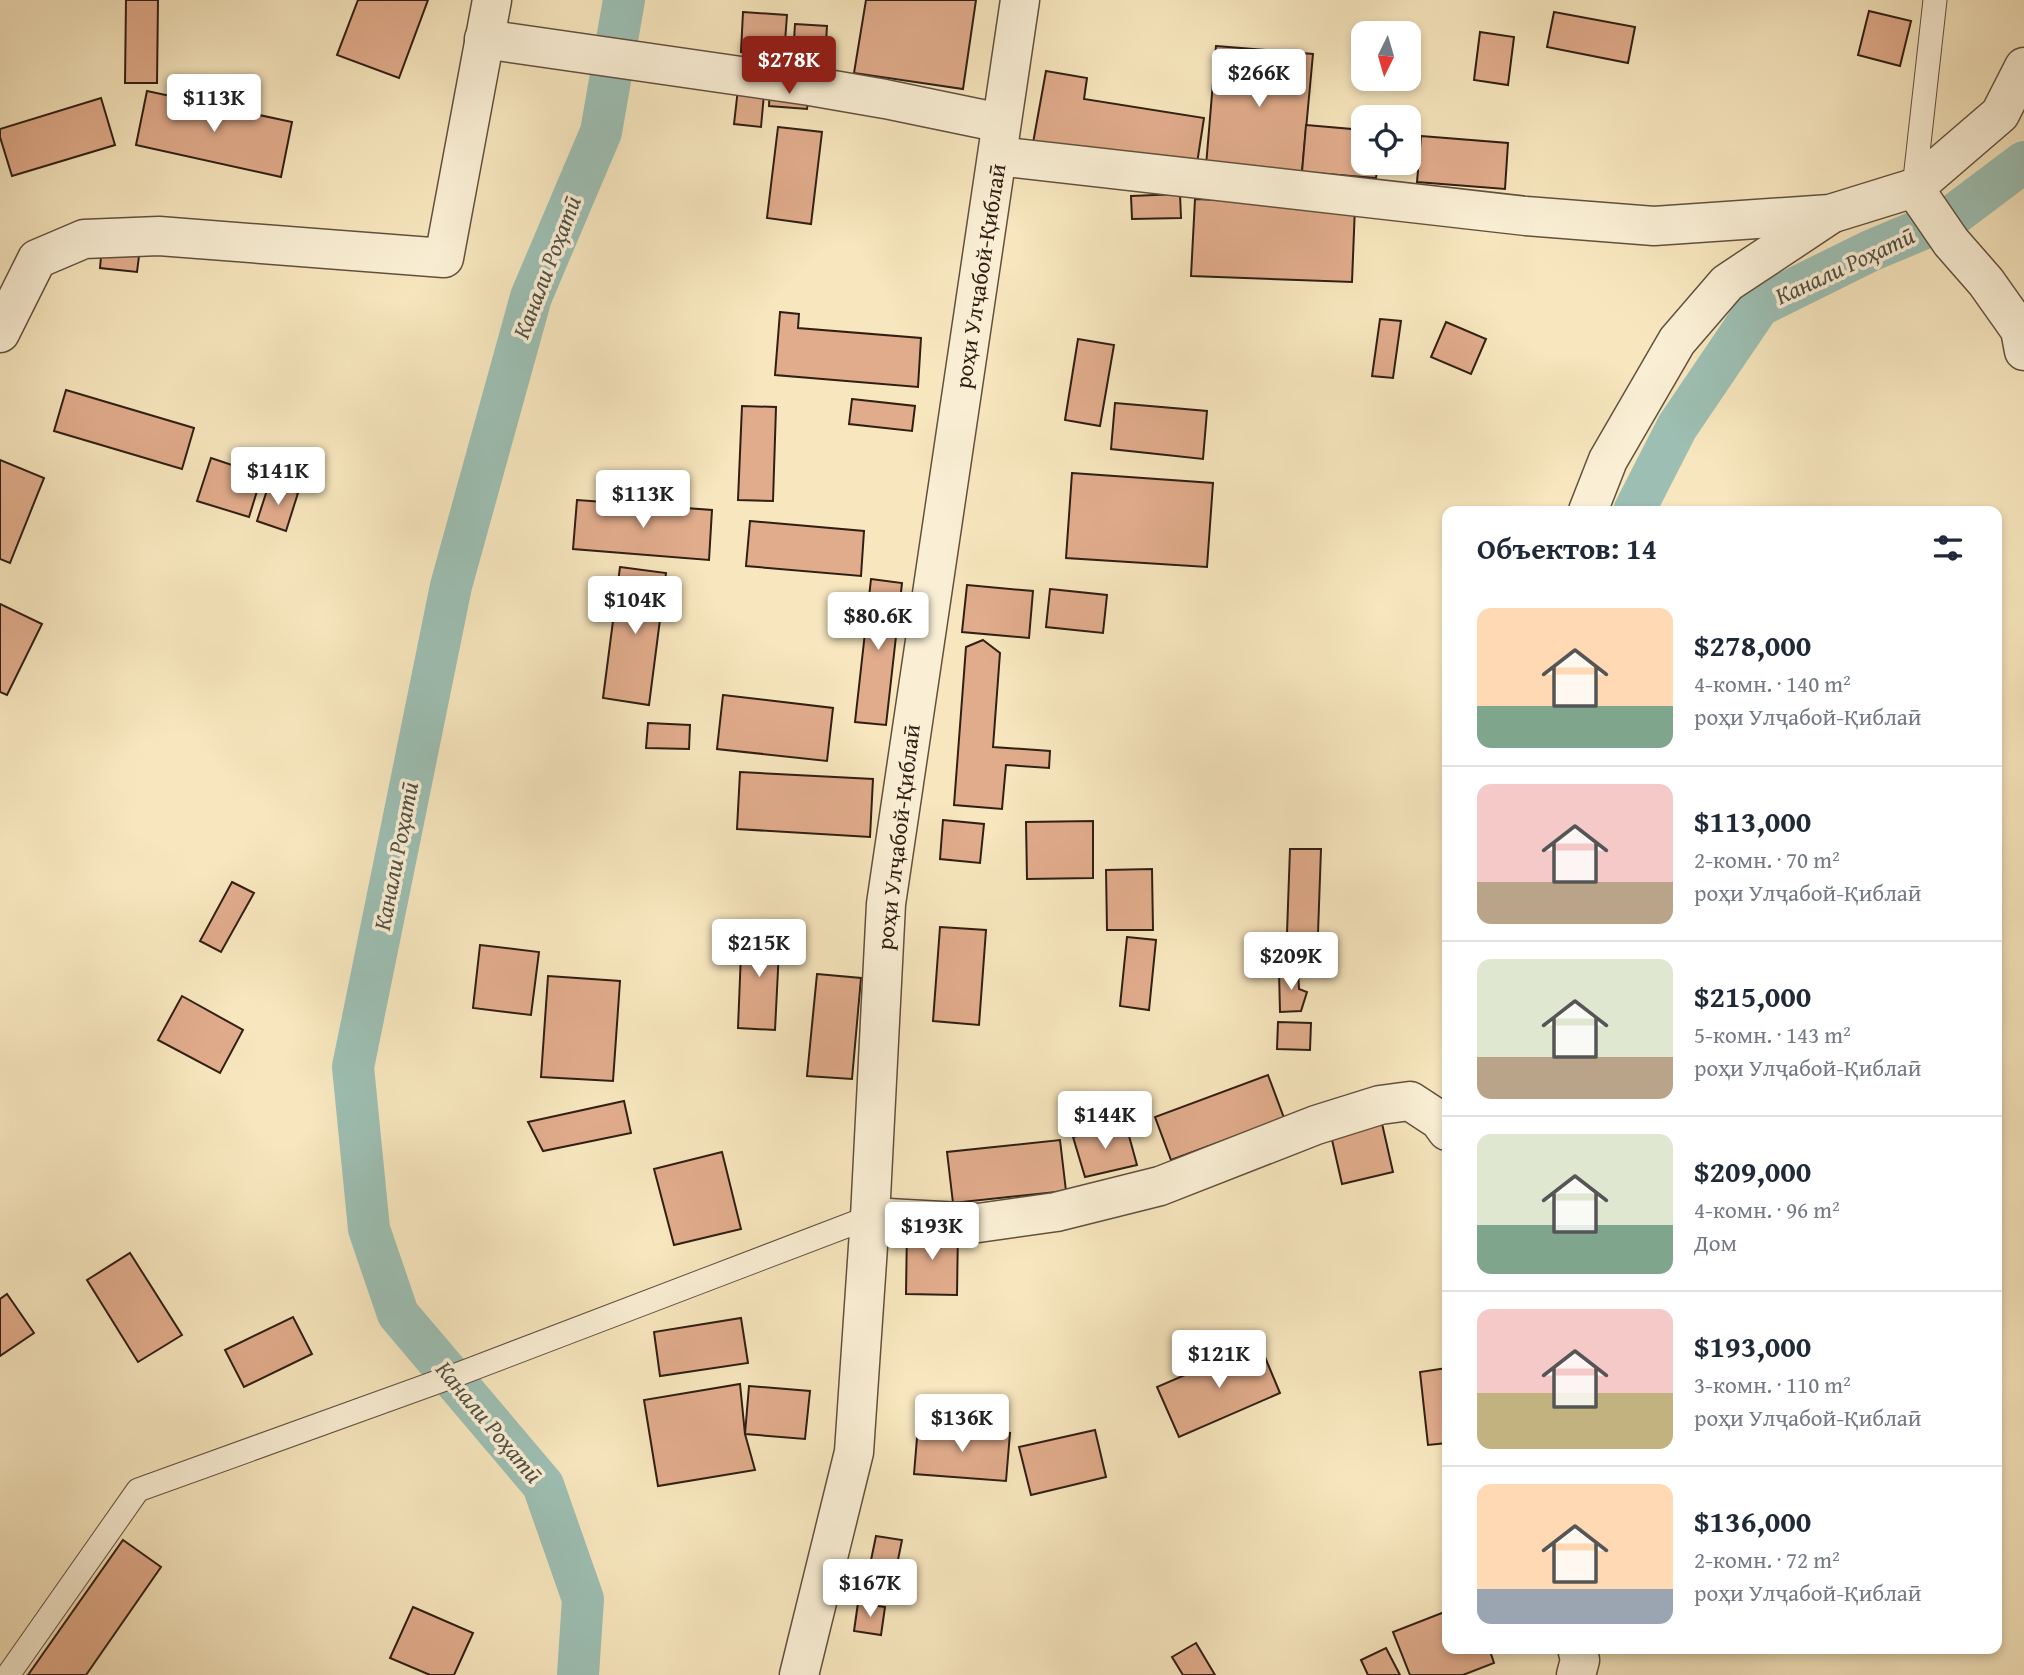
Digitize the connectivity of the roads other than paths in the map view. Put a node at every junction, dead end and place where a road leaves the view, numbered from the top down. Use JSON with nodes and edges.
{"nodes":[{"id":1,"x":492,"y":0,"type":"edge"},
{"id":2,"x":1020,"y":0,"type":"edge"},
{"id":3,"x":1935,"y":0,"type":"edge"},
{"id":4,"x":484,"y":39,"type":"junction"},
{"id":5,"x":2024,"y":67,"type":"edge"},
{"id":6,"x":1000,"y":140,"type":"junction"},
{"id":7,"x":1921,"y":199,"type":"junction"},
{"id":8,"x":1830,"y":215,"type":"junction"},
{"id":9,"x":0,"y":333,"type":"edge"},
{"id":10,"x":2024,"y":351,"type":"edge"},
{"id":11,"x":1590,"y":506,"type":"edge"},
{"id":12,"x":1442,"y":1124,"type":"edge"},
{"id":13,"x":870,"y":1217,"type":"junction"},
{"id":14,"x":1578,"y":1654,"type":"edge"},
{"id":15,"x":8,"y":1675,"type":"edge"},
{"id":16,"x":799,"y":1675,"type":"edge"},
{"id":17,"x":1576,"y":1675,"type":"edge"}],
"edges":[{"from":1,"to":4,"type":"street"},
{"from":2,"to":6,"type":"street","name":"роҳи Улҷабой-Қиблаӣ"},
{"from":3,"to":7,"type":"lane"},
{"from":4,"to":6,"type":"street"},
{"from":4,"to":9,"type":"street"},
{"from":5,"to":7,"type":"street"},
{"from":6,"to":8,"type":"street"},
{"from":6,"to":13,"type":"street","name":"роҳи Улҷабой-Қиблаӣ"},
{"from":7,"to":8,"type":"street"},
{"from":7,"to":10,"type":"street"},
{"from":8,"to":11,"type":"street"},
{"from":12,"to":13,"type":"street"},
{"from":13,"to":15,"type":"lane"},
{"from":13,"to":16,"type":"street","name":"роҳи Улҷабой-Қиблаӣ"},
{"from":14,"to":17,"type":"street"}]}
